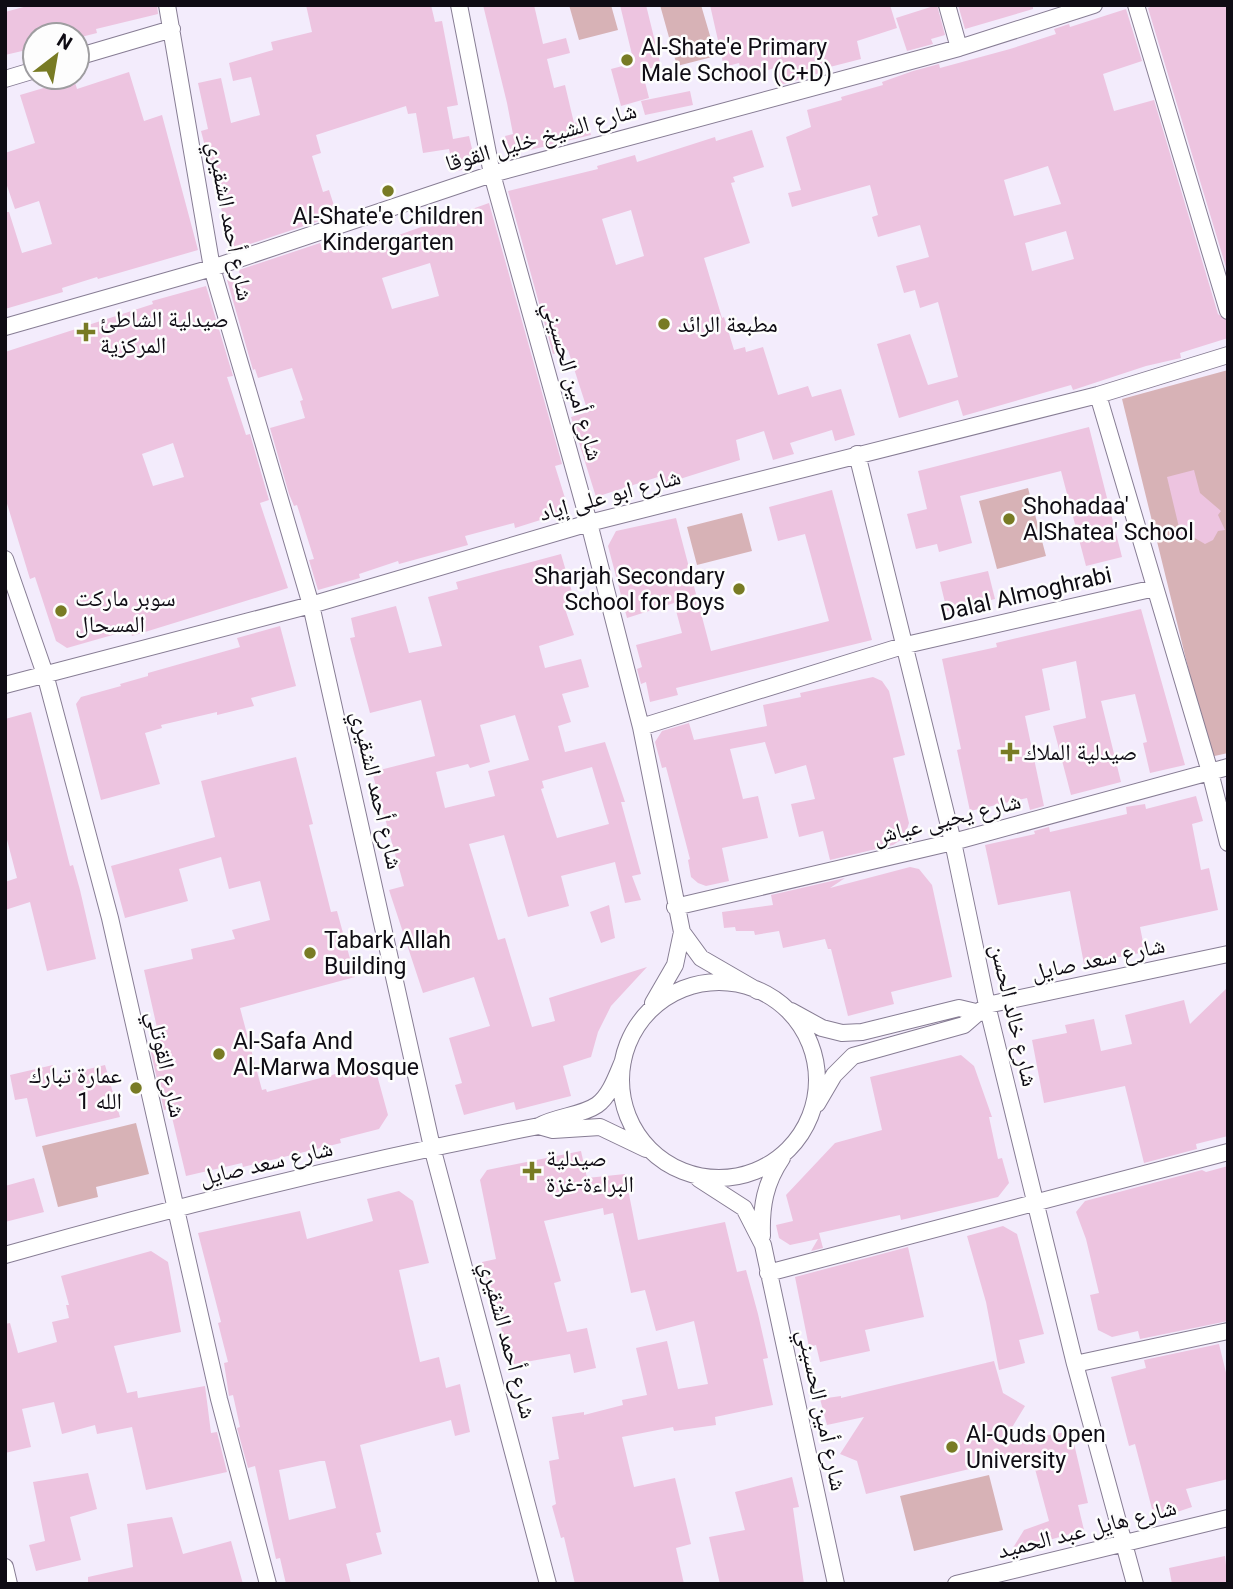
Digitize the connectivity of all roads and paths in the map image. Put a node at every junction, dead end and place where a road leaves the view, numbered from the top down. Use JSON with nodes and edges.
{"nodes":[{"id":1,"x":167,"y":5,"type":"edge"},
{"id":2,"x":459,"y":5,"type":"edge"},
{"id":3,"x":947,"y":5,"type":"edge"},
{"id":4,"x":1094,"y":5,"type":"edge"},
{"id":5,"x":1136,"y":5,"type":"edge"},
{"id":6,"x":172,"y":29,"type":"junction"},
{"id":7,"x":959,"y":48,"type":"junction"},
{"id":8,"x":91,"y":53,"type":"edge"},
{"id":9,"x":492,"y":174,"type":"junction"},
{"id":10,"x":212,"y":268,"type":"junction"},
{"id":11,"x":1228,"y":311,"type":"edge"},
{"id":12,"x":5,"y":327,"type":"edge"},
{"id":13,"x":1228,"y":355,"type":"edge"},
{"id":14,"x":1098,"y":395,"type":"junction"},
{"id":15,"x":857,"y":454,"type":"junction"},
{"id":16,"x":589,"y":523,"type":"junction"},
{"id":17,"x":5,"y":559,"type":"edge"},
{"id":18,"x":1155,"y":588,"type":"junction"},
{"id":19,"x":311,"y":605,"type":"junction"},
{"id":20,"x":906,"y":645,"type":"junction"},
{"id":21,"x":45,"y":674,"type":"junction"},
{"id":22,"x":5,"y":685,"type":"edge"},
{"id":23,"x":641,"y":727,"type":"junction"},
{"id":24,"x":1228,"y":767,"type":"edge"},
{"id":25,"x":1210,"y":772,"type":"junction"},
{"id":26,"x":953,"y":842,"type":"junction"},
{"id":27,"x":1228,"y":844,"type":"edge"},
{"id":28,"x":675,"y":907,"type":"junction"},
{"id":29,"x":682,"y":932,"type":"junction"},
{"id":30,"x":1228,"y":954,"type":"edge"},
{"id":31,"x":758,"y":991,"type":"junction"},
{"id":32,"x":779,"y":1003,"type":"junction"},
{"id":33,"x":983,"y":1009,"type":"junction"},
{"id":34,"x":642,"y":1019,"type":"junction"},
{"id":35,"x":623,"y":1061,"type":"junction"},
{"id":36,"x":808,"y":1119,"type":"junction"},
{"id":37,"x":539,"y":1126,"type":"junction"},
{"id":38,"x":432,"y":1147,"type":"junction"},
{"id":39,"x":786,"y":1151,"type":"junction"},
{"id":40,"x":1228,"y":1152,"type":"edge"},
{"id":41,"x":653,"y":1153,"type":"junction"},
{"id":42,"x":685,"y":1171,"type":"junction"},
{"id":43,"x":1036,"y":1201,"type":"junction"},
{"id":44,"x":174,"y":1207,"type":"junction"},
{"id":45,"x":763,"y":1245,"type":"junction"},
{"id":46,"x":5,"y":1255,"type":"edge"},
{"id":47,"x":768,"y":1273,"type":"junction"},
{"id":48,"x":1228,"y":1331,"type":"edge"},
{"id":49,"x":1075,"y":1364,"type":"junction"},
{"id":50,"x":1228,"y":1518,"type":"edge"},
{"id":51,"x":1126,"y":1544,"type":"junction"},
{"id":52,"x":5,"y":1567,"type":"edge"},
{"id":53,"x":9,"y":1584,"type":"edge"},
{"id":54,"x":268,"y":1584,"type":"edge"},
{"id":55,"x":548,"y":1584,"type":"edge"},
{"id":56,"x":836,"y":1584,"type":"edge"},
{"id":57,"x":956,"y":1584,"type":"edge"},
{"id":58,"x":1135,"y":1584,"type":"edge"}],
"edges":[{"from":1,"to":6,"type":"street","name":"شارع أحمد الشقيري"},
{"from":2,"to":9,"type":"street","name":"شارع أمين الحسيني"},
{"from":3,"to":7,"type":"street"},
{"from":4,"to":7,"type":"street","name":"شارع الشيخ خليل القوقا"},
{"from":5,"to":11,"type":"street"},
{"from":6,"to":8,"type":"street"},
{"from":6,"to":10,"type":"street","name":"شارع أحمد الشقيري"},
{"from":7,"to":9,"type":"street","name":"شارع الشيخ خليل القوقا"},
{"from":9,"to":10,"type":"street","name":"شارع الشيخ خليل القوقا"},
{"from":9,"to":16,"type":"street","name":"شارع أمين الحسيني"},
{"from":10,"to":12,"type":"street","name":"شارع الشيخ خليل القوقا"},
{"from":10,"to":19,"type":"street","name":"شارع أحمد الشقيري"},
{"from":13,"to":14,"type":"street","name":"شارع ابو على إياد"},
{"from":14,"to":15,"type":"street","name":"شارع ابو على إياد"},
{"from":14,"to":18,"type":"street"},
{"from":15,"to":16,"type":"street","name":"شارع ابو على إياد"},
{"from":15,"to":20,"type":"street","name":"شارع خالد الحسن"},
{"from":16,"to":19,"type":"street","name":"شارع ابو على إياد"},
{"from":16,"to":23,"type":"street","name":"شارع أمين الحسيني"},
{"from":17,"to":21,"type":"street","name":"شارع القوتلي"},
{"from":18,"to":20,"type":"street","name":"Dalal Almoghrabi"},
{"from":18,"to":25,"type":"street"},
{"from":19,"to":21,"type":"street","name":"شارع ابو على إياد"},
{"from":19,"to":38,"type":"street","name":"شارع أحمد الشقيري"},
{"from":20,"to":23,"type":"street","name":"Dalal Almoghrabi"},
{"from":20,"to":26,"type":"street","name":"شارع خالد الحسن"},
{"from":21,"to":22,"type":"street","name":"شارع ابو على إياد"},
{"from":21,"to":44,"type":"street","name":"شارع القوتلي"},
{"from":23,"to":28,"type":"street","name":"شارع أمين الحسيني"},
{"from":24,"to":25,"type":"street","name":"شارع يحيى عياش"},
{"from":25,"to":26,"type":"street","name":"شارع يحيى عياش"},
{"from":25,"to":27,"type":"street"},
{"from":26,"to":28,"type":"street","name":"شارع يحيى عياش"},
{"from":26,"to":33,"type":"street","name":"شارع خالد الحسن"},
{"from":28,"to":29,"type":"street","name":"شارع أمين الحسيني"},
{"from":29,"to":31,"type":"street","name":"شارع أمين الحسيني"},
{"from":29,"to":34,"type":"street"},
{"from":30,"to":33,"type":"street","name":"شارع سعد صايل"},
{"from":31,"to":32,"type":"street"},
{"from":31,"to":34,"type":"street"},
{"from":32,"to":33,"type":"street","name":"شارع سعد صايل"},
{"from":32,"to":36,"type":"street"},
{"from":33,"to":36,"type":"street","name":"شارع سعد صايل"},
{"from":33,"to":43,"type":"street","name":"شارع خالد الحسن"},
{"from":34,"to":35,"type":"street"},
{"from":35,"to":37,"type":"street","name":"شارع سعد صايل"},
{"from":35,"to":41,"type":"street"},
{"from":36,"to":39,"type":"street"},
{"from":37,"to":38,"type":"street","name":"شارع سعد صايل"},
{"from":37,"to":41,"type":"street","name":"شارع سعد صايل"},
{"from":38,"to":44,"type":"street","name":"شارع سعد صايل"},
{"from":38,"to":55,"type":"street","name":"شارع أحمد الشقيري"},
{"from":39,"to":42,"type":"street"},
{"from":39,"to":45,"type":"street","name":"شارع أمين الحسيني"},
{"from":40,"to":43,"type":"street"},
{"from":41,"to":42,"type":"street"},
{"from":42,"to":45,"type":"street","name":"شارع أمين الحسيني"},
{"from":43,"to":47,"type":"street"},
{"from":43,"to":49,"type":"street","name":"شارع خالد الحسن"},
{"from":44,"to":46,"type":"street","name":"شارع سعد صايل"},
{"from":44,"to":54,"type":"street","name":"شارع القوتلي"},
{"from":45,"to":47,"type":"street","name":"شارع أمين الحسيني"},
{"from":47,"to":56,"type":"street","name":"شارع أمين الحسيني"},
{"from":48,"to":49,"type":"street"},
{"from":49,"to":51,"type":"street","name":"شارع خالد الحسن"},
{"from":50,"to":51,"type":"street","name":"شارع هايل عبد الحميد"},
{"from":51,"to":57,"type":"street","name":"شارع هايل عبد الحميد"},
{"from":51,"to":58,"type":"street","name":"شارع خالد الحسن"},
{"from":52,"to":53,"type":"street"}]}
